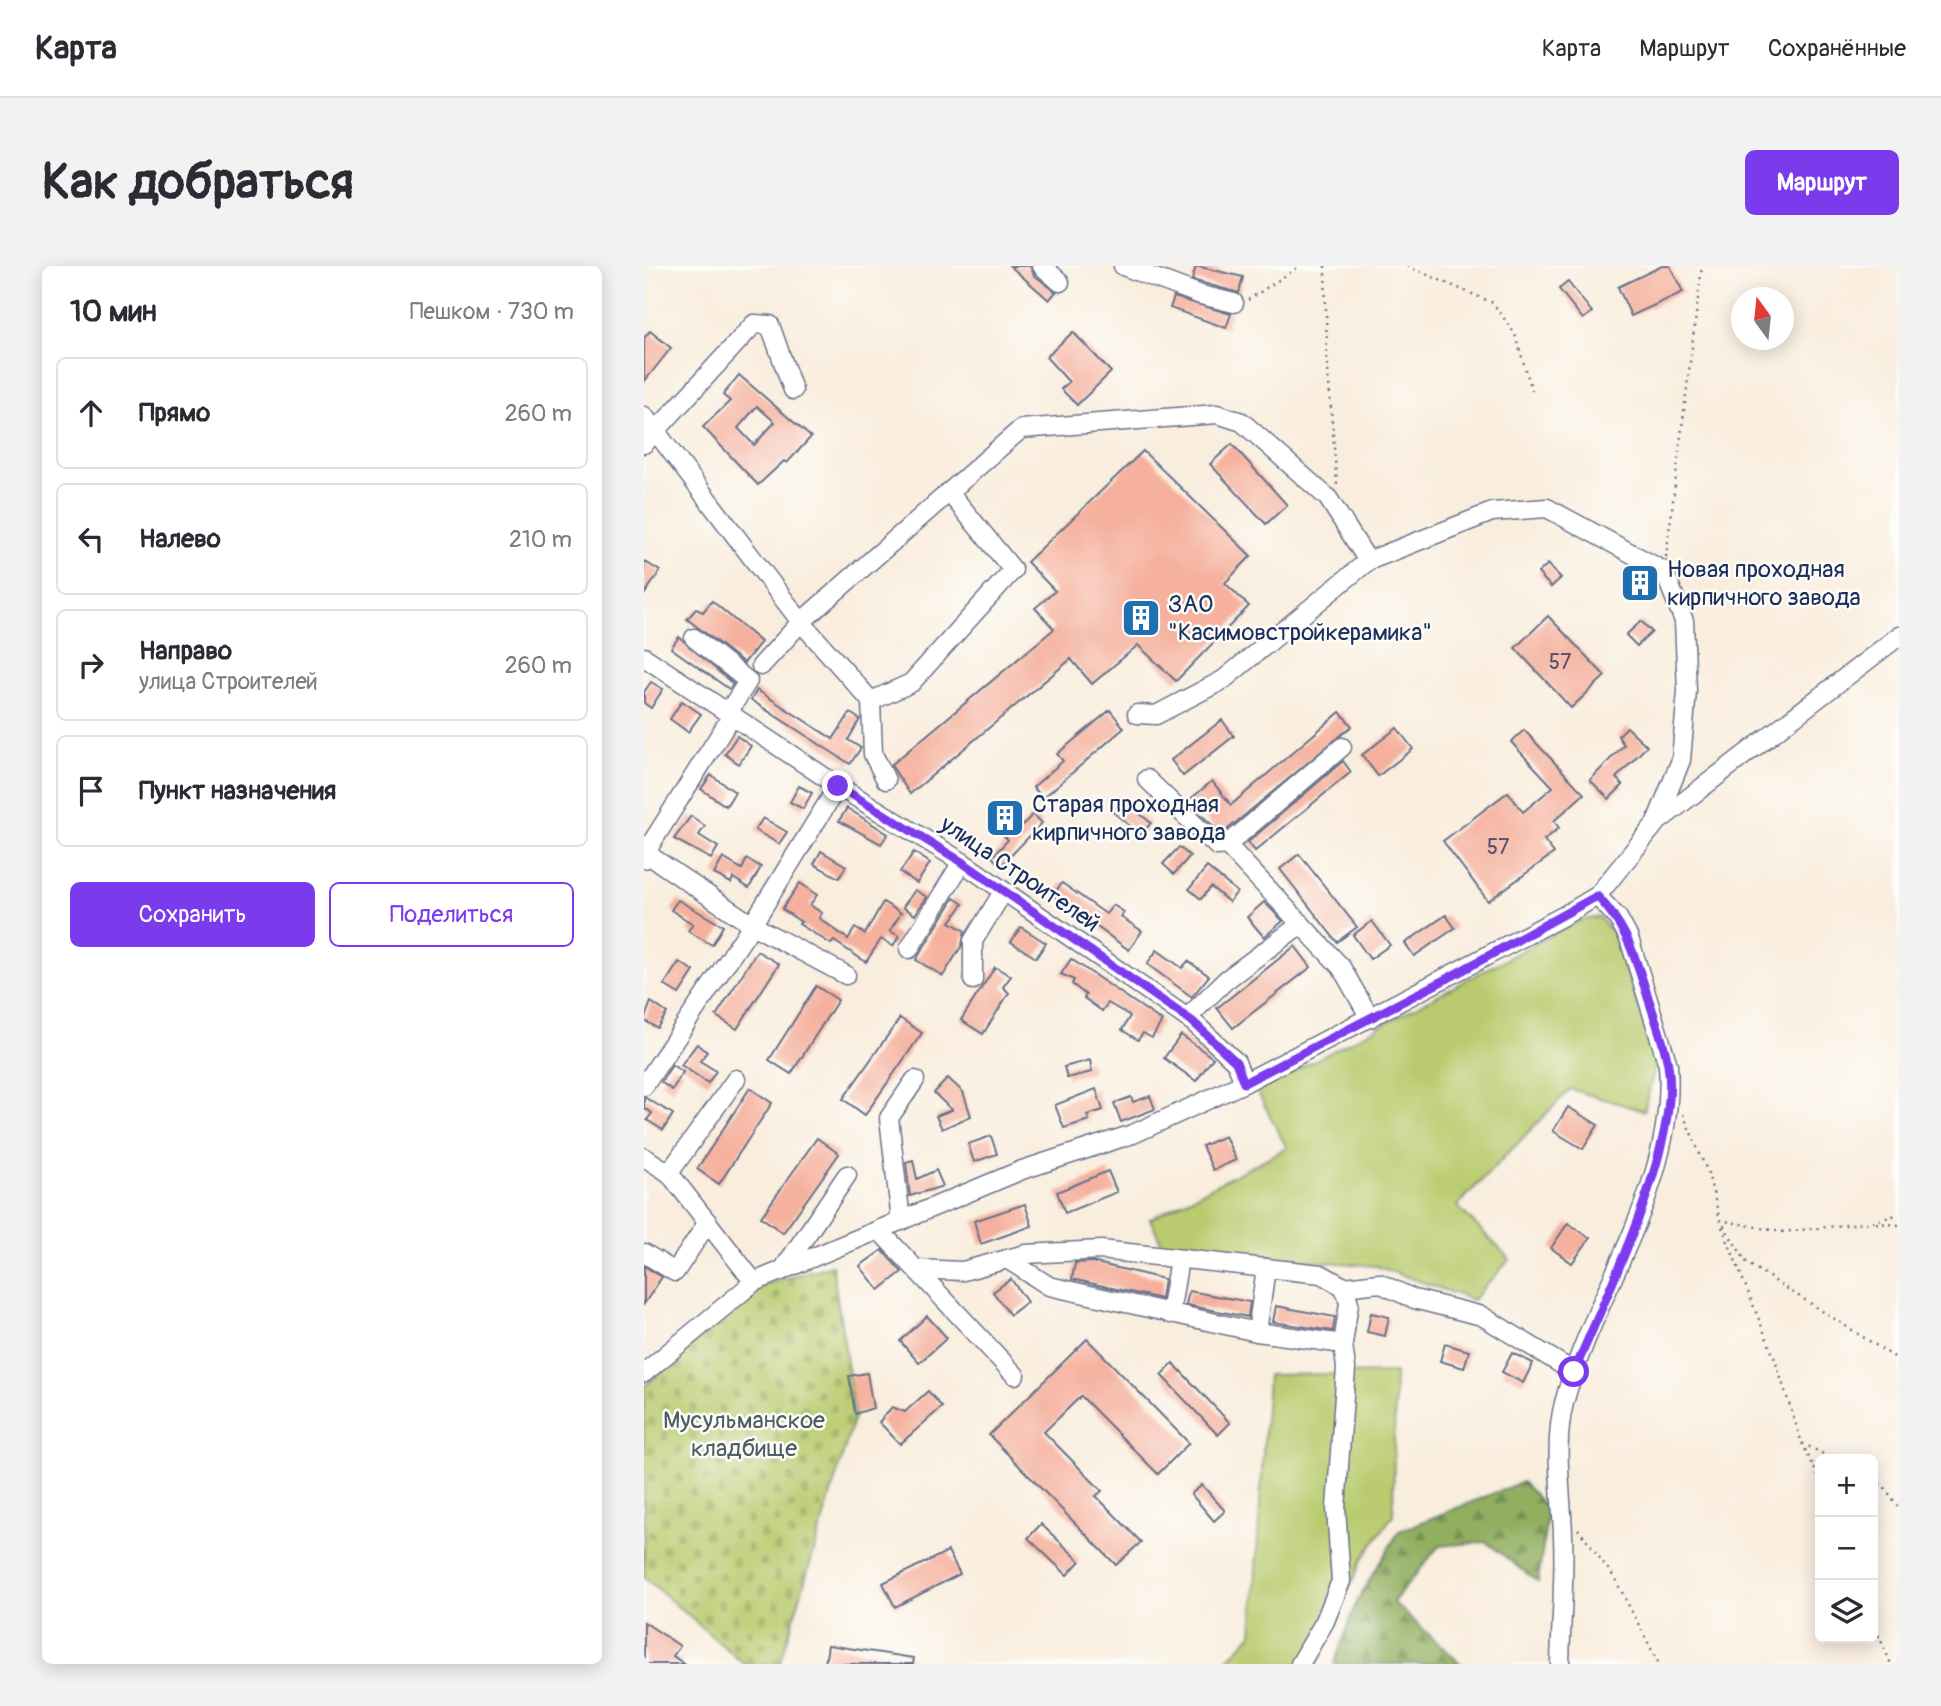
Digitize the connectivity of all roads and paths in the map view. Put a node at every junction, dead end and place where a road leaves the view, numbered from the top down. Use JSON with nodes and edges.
{"nodes":[{"id":1,"x":1042,"y":266,"type":"edge"},
{"id":2,"x":1123,"y":266,"type":"edge"},
{"id":3,"x":1300,"y":266,"type":"edge"},
{"id":4,"x":1325,"y":266,"type":"edge"},
{"id":5,"x":1406,"y":266,"type":"edge"},
{"id":6,"x":1702,"y":266,"type":"edge"},
{"id":7,"x":1060,"y":282,"type":"dead end"},
{"id":8,"x":1234,"y":303,"type":"joint"},
{"id":9,"x":793,"y":390,"type":"dead end"},
{"id":10,"x":1533,"y":394,"type":"dead end"},
{"id":11,"x":648,"y":430,"type":"edge"},
{"id":12,"x":1337,"y":490,"type":"dead end"},
{"id":13,"x":949,"y":492,"type":"junction"},
{"id":14,"x":1368,"y":561,"type":"junction"},
{"id":15,"x":1664,"y":571,"type":"junction"},
{"id":16,"x":801,"y":622,"type":"junction"},
{"id":17,"x":1899,"y":636,"type":"edge"},
{"id":18,"x":694,"y":638,"type":"dead end"},
{"id":19,"x":644,"y":657,"type":"edge"},
{"id":20,"x":761,"y":666,"type":"dead end"},
{"id":21,"x":871,"y":701,"type":"junction"},
{"id":22,"x":731,"y":713,"type":"junction"},
{"id":23,"x":1137,"y":714,"type":"dead end"},
{"id":24,"x":1342,"y":747,"type":"dead end"},
{"id":25,"x":1147,"y":779,"type":"dead end"},
{"id":26,"x":886,"y":780,"type":"dead end"},
{"id":27,"x":838,"y":786,"type":"junction"},
{"id":28,"x":1656,"y":823,"type":"junction"},
{"id":29,"x":1227,"y":845,"type":"junction"},
{"id":30,"x":646,"y":856,"type":"edge"},
{"id":31,"x":962,"y":862,"type":"junction"},
{"id":32,"x":1003,"y":892,"type":"junction"},
{"id":33,"x":1597,"y":896,"type":"junction"},
{"id":34,"x":1301,"y":924,"type":"junction"},
{"id":35,"x":752,"y":925,"type":"junction"},
{"id":36,"x":909,"y":949,"type":"dead end"},
{"id":37,"x":846,"y":975,"type":"dead end"},
{"id":38,"x":972,"y":980,"type":"dead end"},
{"id":39,"x":1188,"y":1018,"type":"junction"},
{"id":40,"x":1370,"y":1018,"type":"junction"},
{"id":41,"x":736,"y":1079,"type":"dead end"},
{"id":42,"x":915,"y":1080,"type":"dead end"},
{"id":43,"x":1244,"y":1083,"type":"junction"},
{"id":44,"x":644,"y":1086,"type":"edge"},
{"id":45,"x":1679,"y":1105,"type":"dead end"},
{"id":46,"x":644,"y":1157,"type":"edge"},
{"id":47,"x":669,"y":1173,"type":"junction"},
{"id":48,"x":847,"y":1175,"type":"dead end"},
{"id":49,"x":1899,"y":1214,"type":"edge"},
{"id":50,"x":1720,"y":1220,"type":"junction"},
{"id":51,"x":901,"y":1221,"type":"junction"},
{"id":52,"x":708,"y":1222,"type":"junction"},
{"id":53,"x":1873,"y":1222,"type":"junction"},
{"id":54,"x":1899,"y":1225,"type":"edge"},
{"id":55,"x":879,"y":1230,"type":"junction"},
{"id":56,"x":644,"y":1252,"type":"edge"},
{"id":57,"x":1007,"y":1259,"type":"junction"},
{"id":58,"x":1179,"y":1259,"type":"junction"},
{"id":59,"x":1266,"y":1268,"type":"junction"},
{"id":60,"x":916,"y":1269,"type":"junction"},
{"id":61,"x":782,"y":1271,"type":"junction"},
{"id":62,"x":754,"y":1282,"type":"junction"},
{"id":63,"x":1344,"y":1287,"type":"junction"},
{"id":64,"x":1170,"y":1314,"type":"junction"},
{"id":65,"x":1257,"y":1332,"type":"junction"},
{"id":66,"x":1343,"y":1344,"type":"junction"},
{"id":67,"x":1899,"y":1360,"type":"edge"},
{"id":68,"x":1574,"y":1372,"type":"junction"},
{"id":69,"x":644,"y":1373,"type":"edge"},
{"id":70,"x":1015,"y":1375,"type":"dead end"},
{"id":71,"x":1802,"y":1443,"type":"junction"},
{"id":72,"x":1823,"y":1454,"type":"edge"},
{"id":73,"x":1815,"y":1469,"type":"edge"},
{"id":74,"x":1878,"y":1482,"type":"edge"},
{"id":75,"x":1899,"y":1508,"type":"edge"},
{"id":76,"x":1577,"y":1527,"type":"dead end"},
{"id":77,"x":1878,"y":1634,"type":"edge"},
{"id":78,"x":1300,"y":1664,"type":"edge"},
{"id":79,"x":1560,"y":1664,"type":"edge"},
{"id":80,"x":1659,"y":1664,"type":"edge"},
{"id":81,"x":1891,"y":1664,"type":"edge"}],
"edges":[{"from":1,"to":7,"type":"street"},
{"from":2,"to":8,"type":"street"},
{"from":3,"to":8,"type":"path"},
{"from":4,"to":12,"type":"path"},
{"from":5,"to":10,"type":"path"},
{"from":6,"to":15,"type":"path"},
{"from":9,"to":11,"type":"street"},
{"from":11,"to":16,"type":"street"},
{"from":13,"to":14,"type":"street"},
{"from":13,"to":16,"type":"street"},
{"from":13,"to":21,"type":"street"},
{"from":14,"to":15,"type":"street"},
{"from":14,"to":23,"type":"street"},
{"from":15,"to":28,"type":"street"},
{"from":16,"to":20,"type":"street"},
{"from":16,"to":21,"type":"street"},
{"from":17,"to":28,"type":"street"},
{"from":18,"to":22,"type":"street"},
{"from":19,"to":22,"type":"street","name":"улица Строителей"},
{"from":21,"to":26,"type":"street"},
{"from":22,"to":27,"type":"street","name":"улица Строителей"},
{"from":22,"to":30,"type":"street"},
{"from":24,"to":29,"type":"street"},
{"from":25,"to":29,"type":"street"},
{"from":27,"to":31,"type":"street","name":"улица Строителей"},
{"from":27,"to":35,"type":"street"},
{"from":28,"to":33,"type":"street"},
{"from":29,"to":34,"type":"street"},
{"from":30,"to":35,"type":"street"},
{"from":31,"to":32,"type":"street","name":"улица Строителей"},
{"from":31,"to":36,"type":"street"},
{"from":32,"to":38,"type":"street"},
{"from":32,"to":39,"type":"street","name":"улица Строителей"},
{"from":33,"to":40,"type":"street"},
{"from":33,"to":68,"type":"street"},
{"from":34,"to":39,"type":"street"},
{"from":34,"to":40,"type":"street"},
{"from":35,"to":37,"type":"street"},
{"from":35,"to":44,"type":"street"},
{"from":39,"to":43,"type":"street","name":"улица Строителей"},
{"from":40,"to":43,"type":"street"},
{"from":41,"to":47,"type":"street"},
{"from":42,"to":51,"type":"street"},
{"from":43,"to":51,"type":"street"},
{"from":45,"to":50,"type":"path"},
{"from":46,"to":47,"type":"street"},
{"from":47,"to":52,"type":"street"},
{"from":48,"to":61,"type":"street"},
{"from":49,"to":53,"type":"path"},
{"from":50,"to":53,"type":"path"},
{"from":50,"to":67,"type":"path"},
{"from":50,"to":71,"type":"path"},
{"from":51,"to":55,"type":"street"},
{"from":52,"to":56,"type":"street"},
{"from":52,"to":62,"type":"street"},
{"from":53,"to":54,"type":"path"},
{"from":55,"to":60,"type":"street"},
{"from":55,"to":61,"type":"street"},
{"from":57,"to":58,"type":"street"},
{"from":57,"to":60,"type":"street"},
{"from":57,"to":64,"type":"street"},
{"from":58,"to":59,"type":"street"},
{"from":58,"to":64,"type":"street"},
{"from":59,"to":63,"type":"street"},
{"from":59,"to":65,"type":"street"},
{"from":60,"to":70,"type":"street"},
{"from":61,"to":62,"type":"street"},
{"from":62,"to":69,"type":"street"},
{"from":63,"to":66,"type":"street"},
{"from":63,"to":68,"type":"street"},
{"from":64,"to":65,"type":"street"},
{"from":65,"to":66,"type":"street"},
{"from":66,"to":78,"type":"street"},
{"from":68,"to":79,"type":"street"},
{"from":71,"to":72,"type":"path"},
{"from":71,"to":73,"type":"path"},
{"from":74,"to":75,"type":"path"},
{"from":76,"to":80,"type":"path"},
{"from":77,"to":81,"type":"path"}]}
